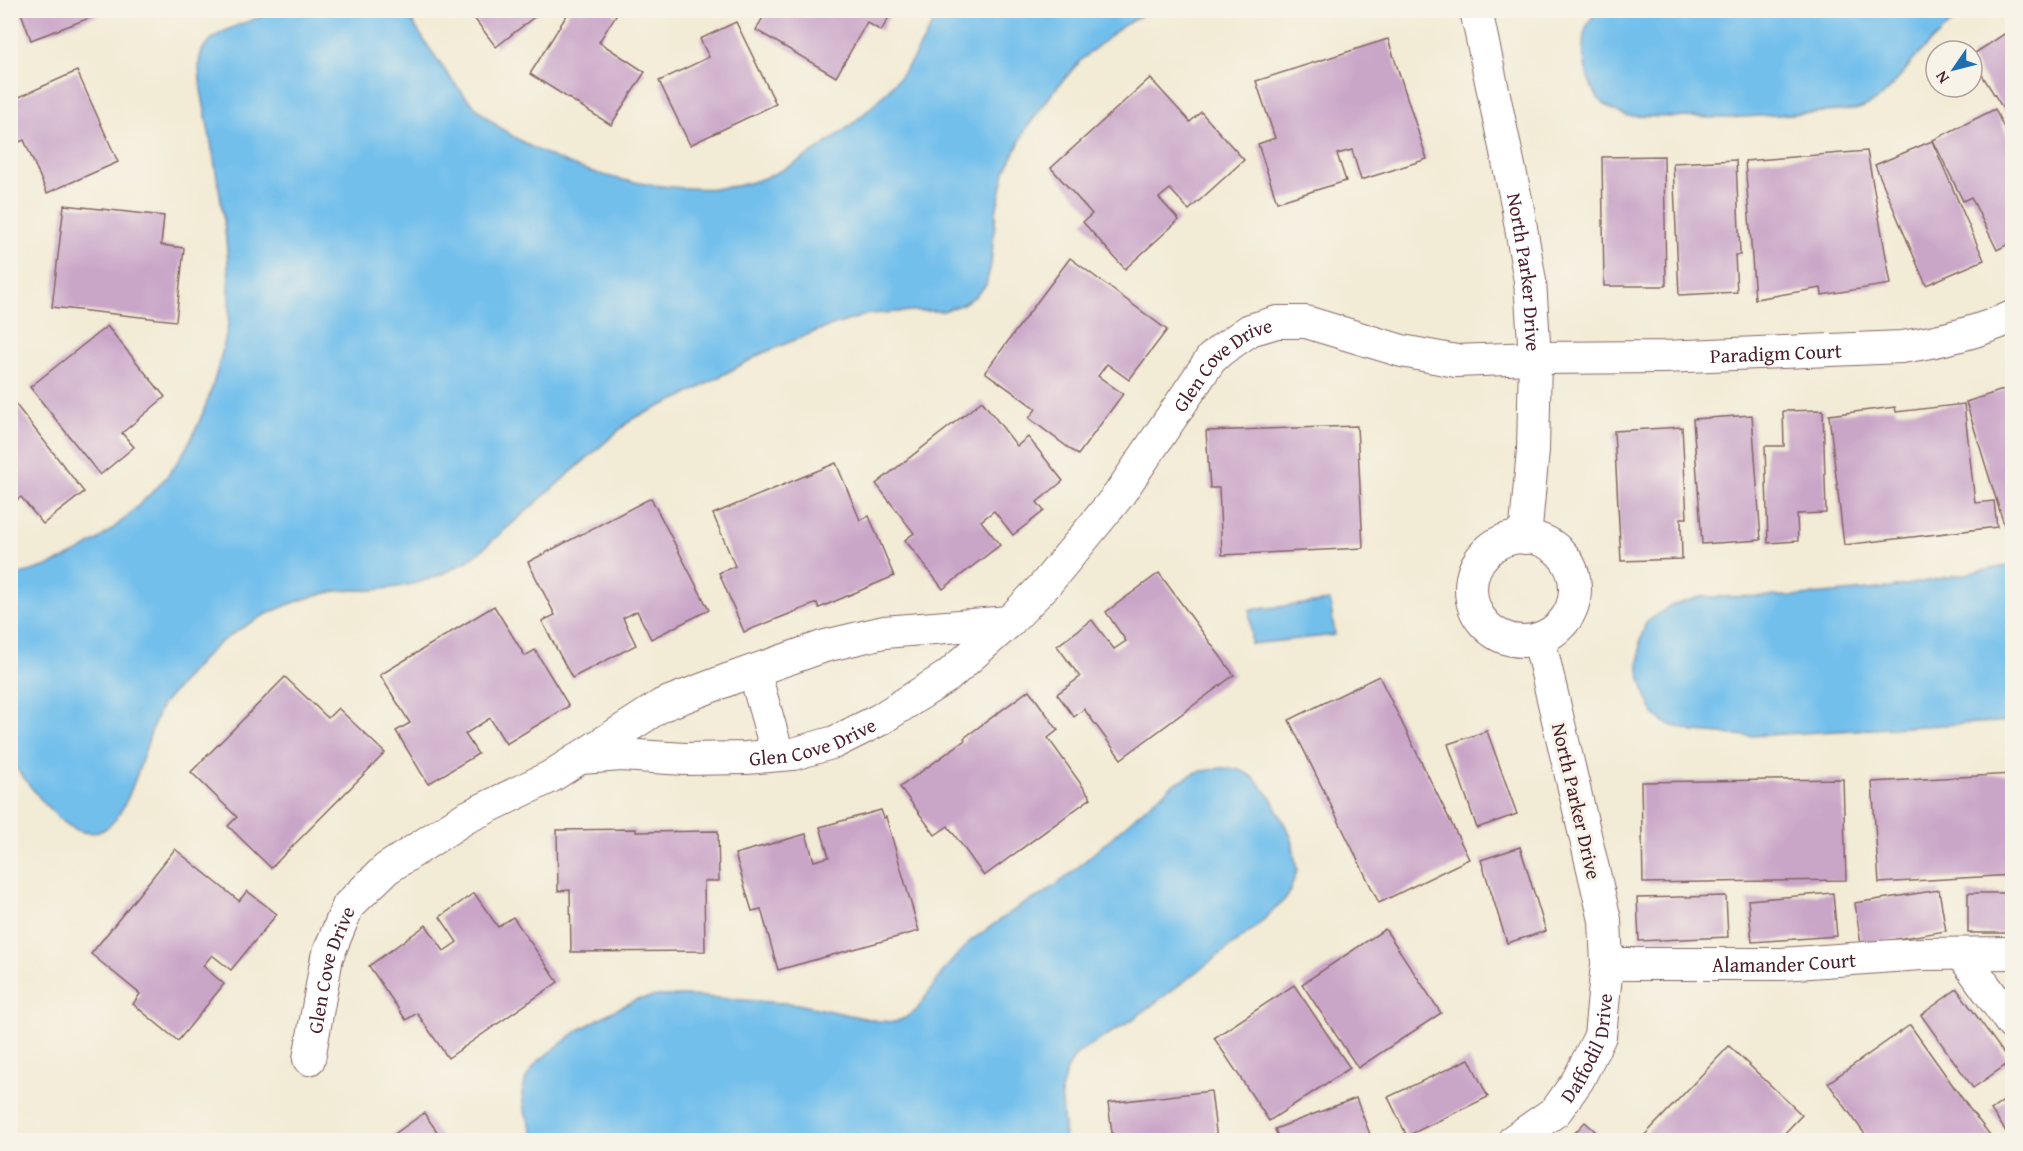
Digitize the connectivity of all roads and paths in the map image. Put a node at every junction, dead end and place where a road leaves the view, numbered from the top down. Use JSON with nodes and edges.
{"nodes":[{"id":1,"x":1476,"y":10,"type":"edge"},
{"id":2,"x":2013,"y":317,"type":"edge"},
{"id":3,"x":1535,"y":358,"type":"junction"},
{"id":4,"x":1525,"y":538,"type":"junction"},
{"id":5,"x":1009,"y":622,"type":"junction"},
{"id":6,"x":1539,"y":639,"type":"junction"},
{"id":7,"x":754,"y":671,"type":"junction"},
{"id":8,"x":778,"y":755,"type":"junction"},
{"id":9,"x":580,"y":758,"type":"junction"},
{"id":10,"x":2013,"y":953,"type":"edge"},
{"id":11,"x":1962,"y":954,"type":"junction"},
{"id":12,"x":1607,"y":964,"type":"junction"},
{"id":13,"x":2013,"y":1024,"type":"edge"},
{"id":14,"x":309,"y":1059,"type":"dead end"},
{"id":15,"x":1514,"y":1140,"type":"edge"}],
"edges":[{"from":1,"to":3,"type":"street","name":"North Parker Drive"},
{"from":2,"to":3,"type":"street","name":"Paradigm Court"},
{"from":3,"to":4,"type":"street","name":"North Parker Drive"},
{"from":3,"to":5,"type":"street","name":"Glen Cove Drive"},
{"from":4,"to":6,"type":"street"},
{"from":4,"to":6,"type":"street"},
{"from":5,"to":7,"type":"street","name":"Glen Cove Drive"},
{"from":5,"to":8,"type":"street","name":"Glen Cove Drive"},
{"from":6,"to":12,"type":"street","name":"North Parker Drive"},
{"from":7,"to":8,"type":"street"},
{"from":7,"to":9,"type":"street","name":"Glen Cove Drive"},
{"from":8,"to":9,"type":"street","name":"Glen Cove Drive"},
{"from":9,"to":14,"type":"street","name":"Glen Cove Drive"},
{"from":10,"to":11,"type":"street","name":"Alamander Court"},
{"from":11,"to":12,"type":"street","name":"Alamander Court"},
{"from":11,"to":13,"type":"street"},
{"from":12,"to":15,"type":"street","name":"Daffodil Drive"}]}
